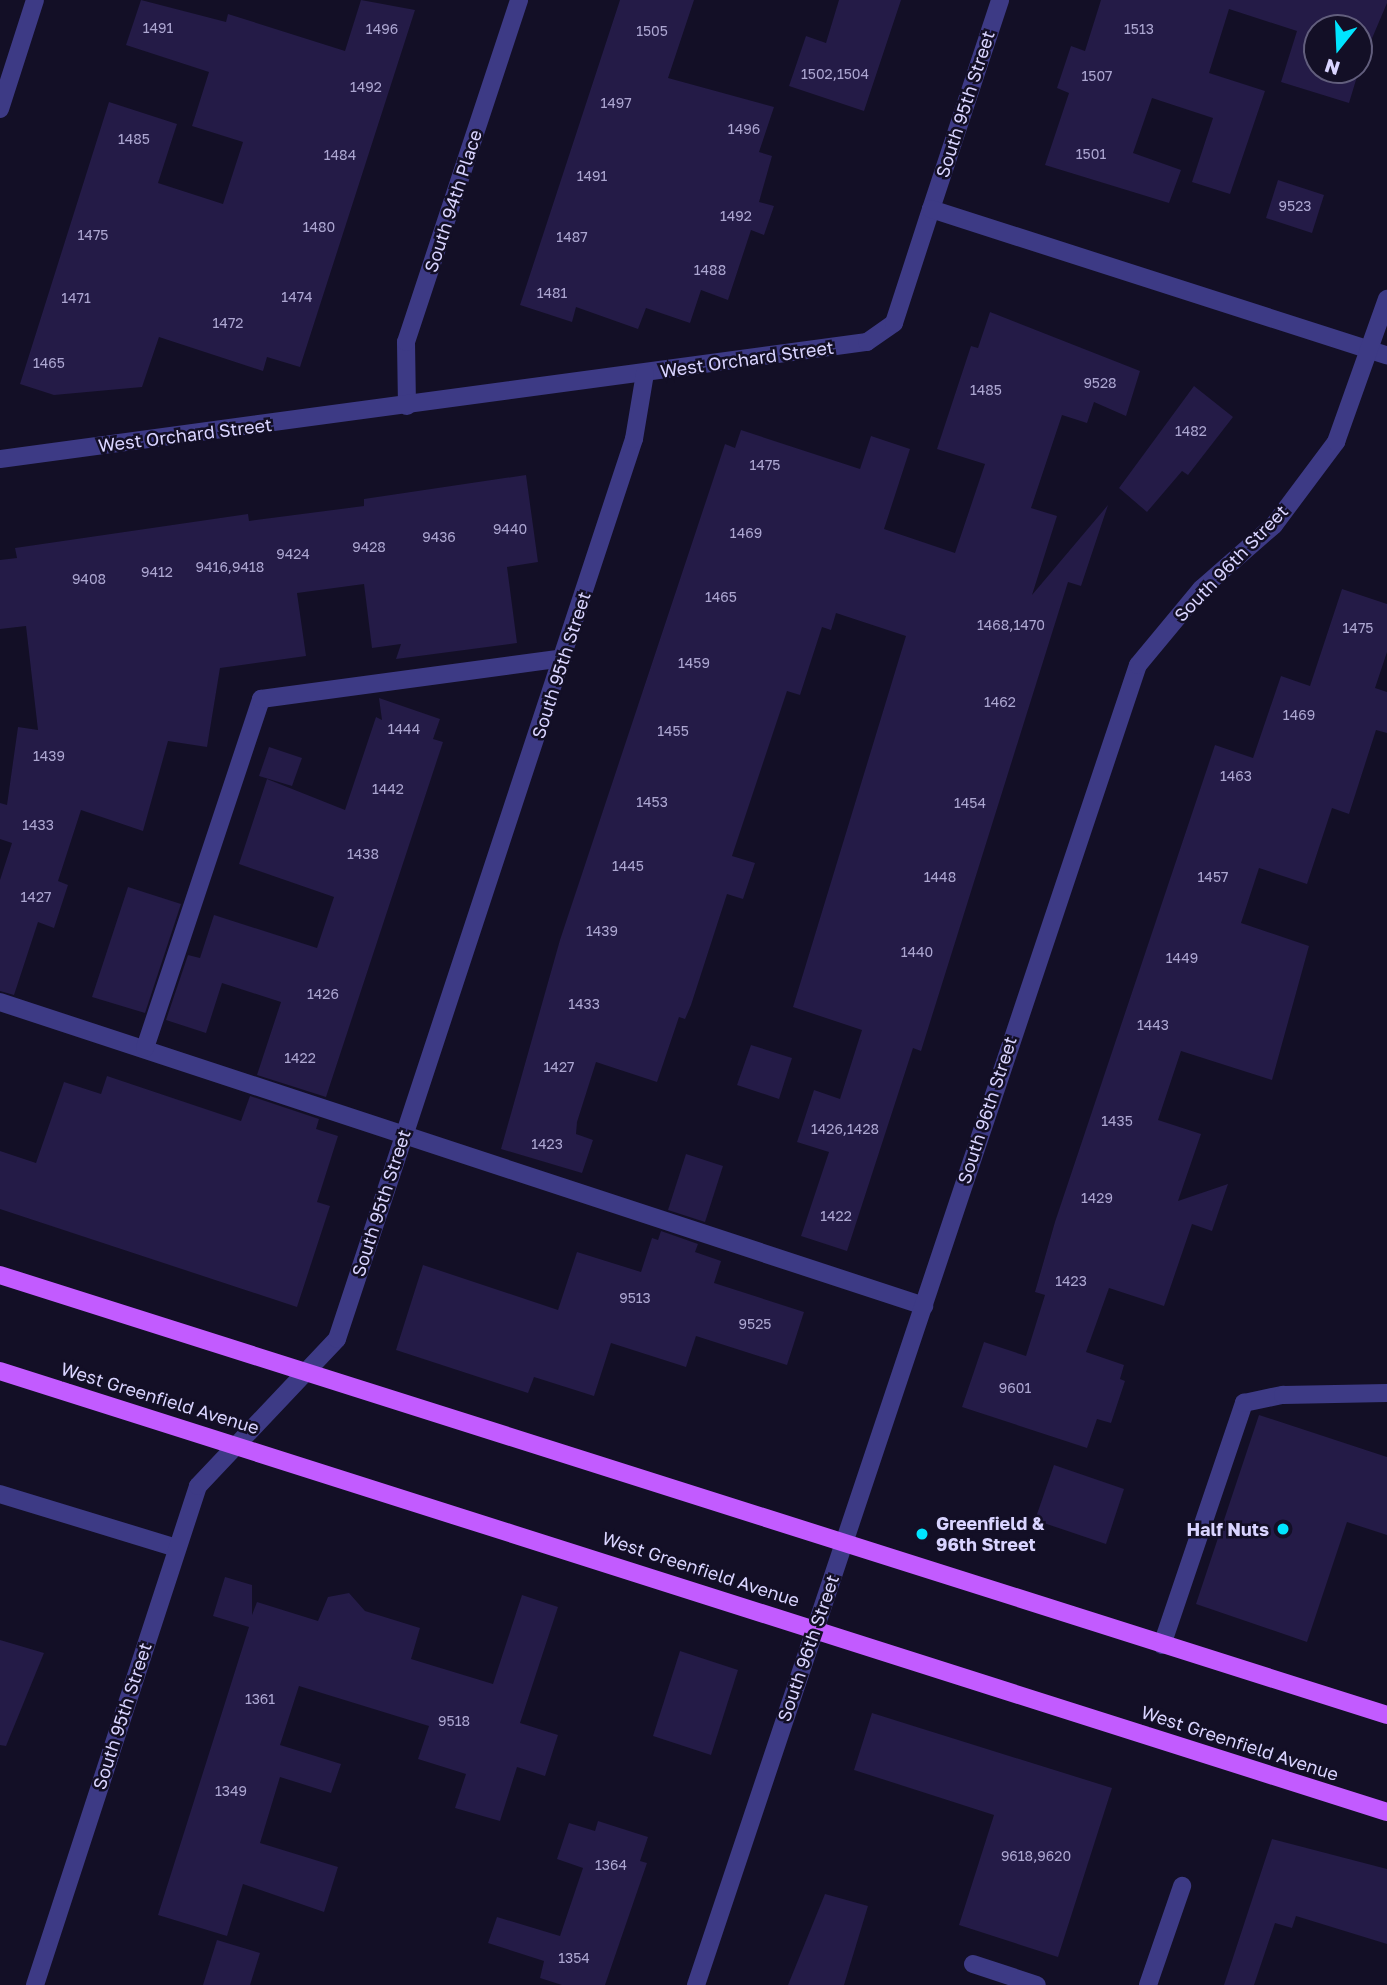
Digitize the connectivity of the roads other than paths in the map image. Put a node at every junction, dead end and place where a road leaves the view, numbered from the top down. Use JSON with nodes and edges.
{"nodes":[{"id":1,"x":35,"y":0,"type":"edge"},
{"id":2,"x":519,"y":0,"type":"edge"},
{"id":3,"x":1000,"y":0,"type":"edge"},
{"id":4,"x":0,"y":108,"type":"edge"},
{"id":5,"x":931,"y":209,"type":"junction"},
{"id":6,"x":1387,"y":299,"type":"edge"},
{"id":7,"x":1379,"y":352,"type":"edge"},
{"id":8,"x":645,"y":373,"type":"junction"},
{"id":9,"x":407,"y":406,"type":"junction"},
{"id":10,"x":0,"y":458,"type":"edge"},
{"id":11,"x":563,"y":658,"type":"junction"},
{"id":12,"x":0,"y":1002,"type":"edge"},
{"id":13,"x":145,"y":1048,"type":"junction"},
{"id":14,"x":403,"y":1136,"type":"junction"},
{"id":15,"x":0,"y":1275,"type":"edge"},
{"id":16,"x":923,"y":1306,"type":"junction"},
{"id":17,"x":0,"y":1371,"type":"edge"},
{"id":18,"x":303,"y":1372,"type":"junction"},
{"id":19,"x":1387,"y":1393,"type":"edge"},
{"id":20,"x":239,"y":1444,"type":"junction"},
{"id":21,"x":0,"y":1494,"type":"edge"},
{"id":22,"x":845,"y":1544,"type":"junction"},
{"id":23,"x":177,"y":1548,"type":"junction"},
{"id":24,"x":813,"y":1628,"type":"junction"},
{"id":25,"x":1162,"y":1644,"type":"junction"},
{"id":26,"x":1387,"y":1715,"type":"edge"},
{"id":27,"x":1387,"y":1812,"type":"edge"},
{"id":28,"x":1182,"y":1886,"type":"dead end"},
{"id":29,"x":973,"y":1964,"type":"dead end"},
{"id":30,"x":35,"y":1985,"type":"edge"},
{"id":31,"x":696,"y":1985,"type":"edge"},
{"id":32,"x":1037,"y":1985,"type":"edge"},
{"id":33,"x":1148,"y":1985,"type":"edge"}],
"edges":[{"from":1,"to":4,"type":"street"},
{"from":2,"to":9,"type":"street","name":"South 94th Place"},
{"from":3,"to":5,"type":"street","name":"South 95th Street"},
{"from":5,"to":7,"type":"street"},
{"from":5,"to":8,"type":"street","name":"West Orchard Street"},
{"from":6,"to":7,"type":"street","name":"South 96th Street"},
{"from":7,"to":16,"type":"street","name":"South 96th Street"},
{"from":8,"to":9,"type":"street","name":"West Orchard Street"},
{"from":8,"to":11,"type":"street","name":"South 95th Street"},
{"from":9,"to":10,"type":"street","name":"West Orchard Street"},
{"from":11,"to":13,"type":"street"},
{"from":11,"to":14,"type":"street","name":"South 95th Street"},
{"from":12,"to":13,"type":"street"},
{"from":13,"to":14,"type":"street"},
{"from":14,"to":16,"type":"street"},
{"from":14,"to":18,"type":"street","name":"South 95th Street"},
{"from":15,"to":18,"type":"main road"},
{"from":16,"to":22,"type":"street","name":"South 96th Street"},
{"from":17,"to":20,"type":"main road","name":"West Greenfield Avenue"},
{"from":18,"to":20,"type":"street","name":"South 95th Street"},
{"from":18,"to":22,"type":"main road"},
{"from":19,"to":25,"type":"street"},
{"from":20,"to":23,"type":"street","name":"South 95th Street"},
{"from":20,"to":24,"type":"main road","name":"West Greenfield Avenue"},
{"from":21,"to":23,"type":"street"},
{"from":22,"to":24,"type":"street","name":"South 96th Street"},
{"from":22,"to":25,"type":"main road"},
{"from":23,"to":30,"type":"street","name":"South 95th Street"},
{"from":24,"to":27,"type":"main road","name":"West Greenfield Avenue"},
{"from":24,"to":31,"type":"street","name":"South 96th Street"},
{"from":25,"to":26,"type":"main road"},
{"from":28,"to":33,"type":"street"},
{"from":29,"to":32,"type":"street"}]}
